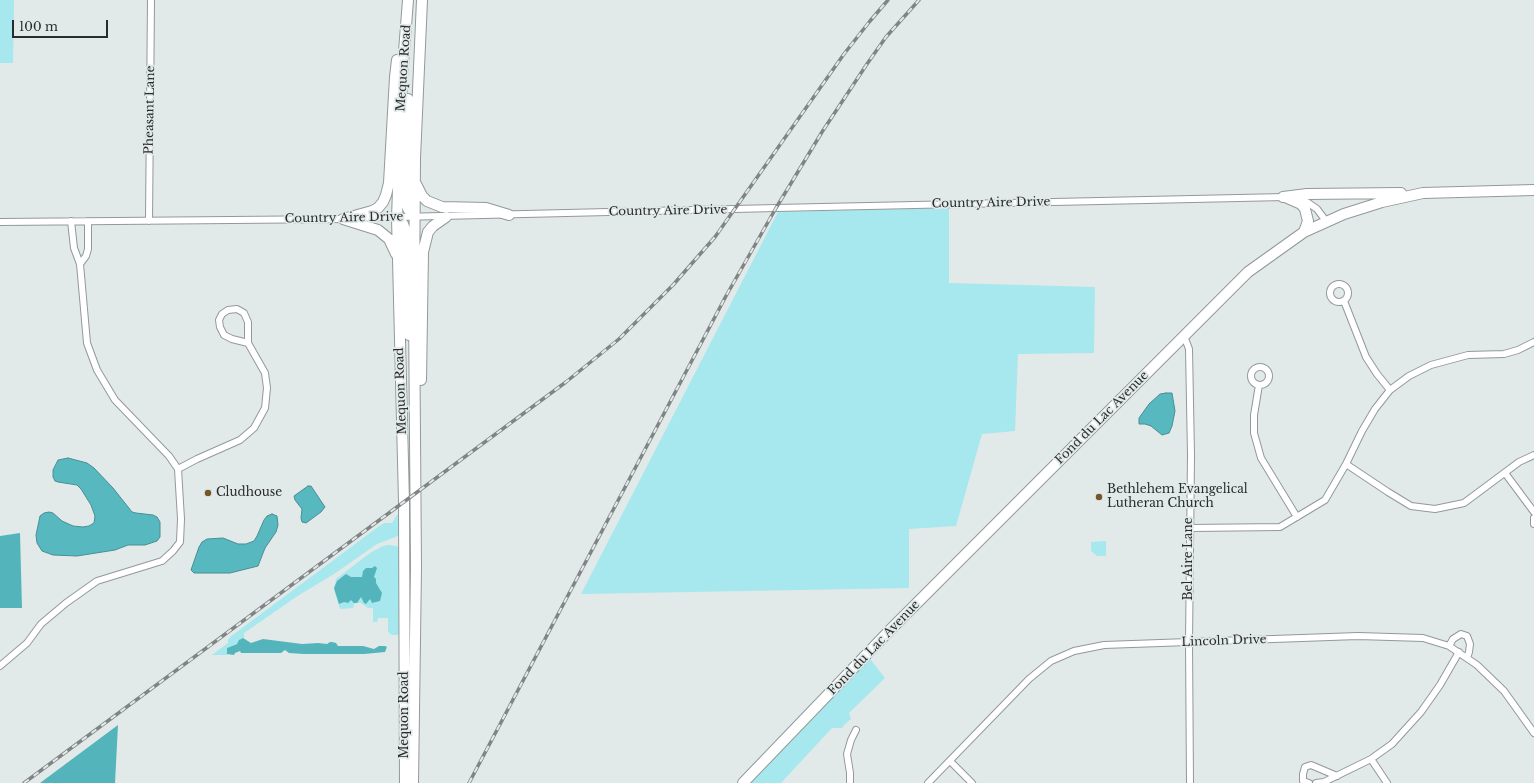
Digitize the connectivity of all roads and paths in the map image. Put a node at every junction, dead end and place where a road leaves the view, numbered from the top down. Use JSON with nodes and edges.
{"nodes":[{"id":1,"x":151,"y":0,"type":"edge"},
{"id":2,"x":408,"y":0,"type":"edge"},
{"id":3,"x":422,"y":0,"type":"edge"},
{"id":4,"x":407,"y":23,"type":"junction"},
{"id":5,"x":404,"y":53,"type":"junction"},
{"id":6,"x":415,"y":182,"type":"junction"},
{"id":7,"x":1534,"y":190,"type":"edge"},
{"id":8,"x":1423,"y":193,"type":"junction"},
{"id":9,"x":1283,"y":197,"type":"junction"},
{"id":10,"x":509,"y":215,"type":"junction"},
{"id":11,"x":446,"y":216,"type":"junction"},
{"id":12,"x":415,"y":217,"type":"junction"},
{"id":13,"x":397,"y":218,"type":"junction"},
{"id":14,"x":343,"y":219,"type":"junction"},
{"id":15,"x":149,"y":220,"type":"junction"},
{"id":16,"x":71,"y":221,"type":"junction"},
{"id":17,"x":88,"y":221,"type":"junction"},
{"id":18,"x":1326,"y":221,"type":"junction"},
{"id":19,"x":0,"y":222,"type":"edge"},
{"id":20,"x":1304,"y":232,"type":"junction"},
{"id":21,"x":398,"y":261,"type":"junction"},
{"id":22,"x":80,"y":264,"type":"junction"},
{"id":23,"x":1344,"y":301,"type":"dead end"},
{"id":24,"x":1184,"y":336,"type":"junction"},
{"id":25,"x":1534,"y":342,"type":"edge"},
{"id":26,"x":248,"y":343,"type":"junction"},
{"id":27,"x":415,"y":384,"type":"junction"},
{"id":28,"x":1259,"y":385,"type":"dead end"},
{"id":29,"x":1390,"y":390,"type":"junction"},
{"id":30,"x":415,"y":409,"type":"junction"},
{"id":31,"x":1534,"y":455,"type":"edge"},
{"id":32,"x":1346,"y":464,"type":"junction"},
{"id":33,"x":178,"y":469,"type":"junction"},
{"id":34,"x":1505,"y":473,"type":"junction"},
{"id":35,"x":1534,"y":512,"type":"edge"},
{"id":36,"x":1297,"y":517,"type":"junction"},
{"id":37,"x":1534,"y":518,"type":"edge"},
{"id":38,"x":1534,"y":524,"type":"edge"},
{"id":39,"x":1190,"y":528,"type":"junction"},
{"id":40,"x":1189,"y":642,"type":"junction"},
{"id":41,"x":1449,"y":646,"type":"junction"},
{"id":42,"x":1459,"y":652,"type":"junction"},
{"id":43,"x":1467,"y":658,"type":"junction"},
{"id":44,"x":0,"y":666,"type":"edge"},
{"id":45,"x":856,"y":730,"type":"dead end"},
{"id":46,"x":1534,"y":733,"type":"edge"},
{"id":47,"x":1371,"y":759,"type":"junction"},
{"id":48,"x":950,"y":761,"type":"junction"},
{"id":49,"x":1337,"y":776,"type":"junction"},
{"id":50,"x":405,"y":783,"type":"edge"},
{"id":51,"x":413,"y":783,"type":"edge"},
{"id":52,"x":743,"y":783,"type":"edge"},
{"id":53,"x":850,"y":783,"type":"edge"},
{"id":54,"x":928,"y":783,"type":"edge"},
{"id":55,"x":972,"y":783,"type":"edge"},
{"id":56,"x":1190,"y":783,"type":"edge"},
{"id":57,"x":1309,"y":783,"type":"edge"},
{"id":58,"x":1316,"y":783,"type":"edge"},
{"id":59,"x":1387,"y":783,"type":"edge"}],
"edges":[{"from":1,"to":15,"type":"street","name":"Pheasant Lane"},
{"from":2,"to":4,"type":"main road","name":"Mequon Road"},
{"from":3,"to":6,"type":"main road","name":"Mequon Road"},
{"from":4,"to":5,"type":"main road","name":"Mequon Road"},
{"from":4,"to":14,"type":"main road"},
{"from":5,"to":12,"type":"main road"},
{"from":5,"to":13,"type":"main road","name":"Mequon Road"},
{"from":6,"to":10,"type":"main road"},
{"from":6,"to":12,"type":"main road","name":"Mequon Road"},
{"from":7,"to":8,"type":"main road","name":"Fond du Lac Avenue"},
{"from":8,"to":9,"type":"main road"},
{"from":8,"to":18,"type":"main road","name":"Fond du Lac Avenue"},
{"from":9,"to":10,"type":"street","name":"Country Aire Drive"},
{"from":9,"to":18,"type":"street","name":"Country Aire Drive"},
{"from":9,"to":20,"type":"main road"},
{"from":10,"to":11,"type":"street","name":"Country Aire Drive"},
{"from":11,"to":12,"type":"street","name":"Country Aire Drive"},
{"from":11,"to":30,"type":"main road"},
{"from":12,"to":13,"type":"street","name":"Country Aire Drive"},
{"from":12,"to":27,"type":"main road","name":"Mequon Road"},
{"from":13,"to":14,"type":"street","name":"Country Aire Drive"},
{"from":13,"to":21,"type":"main road","name":"Mequon Road"},
{"from":13,"to":27,"type":"main road"},
{"from":14,"to":15,"type":"street","name":"Country Aire Drive"},
{"from":14,"to":21,"type":"main road"},
{"from":15,"to":17,"type":"street","name":"Country Aire Drive"},
{"from":16,"to":17,"type":"street","name":"Country Aire Drive"},
{"from":16,"to":19,"type":"street","name":"Country Aire Drive"},
{"from":16,"to":22,"type":"street"},
{"from":17,"to":22,"type":"street"},
{"from":18,"to":20,"type":"main road","name":"Fond du Lac Avenue"},
{"from":20,"to":24,"type":"main road","name":"Fond du Lac Avenue"},
{"from":21,"to":50,"type":"main road","name":"Mequon Road"},
{"from":22,"to":33,"type":"street"},
{"from":23,"to":29,"type":"street"},
{"from":24,"to":39,"type":"street","name":"Bel Aire Lane"},
{"from":24,"to":52,"type":"main road","name":"Fond du Lac Avenue"},
{"from":25,"to":29,"type":"street"},
{"from":26,"to":26,"type":"street"},
{"from":26,"to":33,"type":"street"},
{"from":27,"to":30,"type":"main road","name":"Mequon Road"},
{"from":28,"to":36,"type":"street"},
{"from":29,"to":32,"type":"street"},
{"from":30,"to":51,"type":"main road","name":"Mequon Road"},
{"from":31,"to":34,"type":"street"},
{"from":32,"to":34,"type":"street"},
{"from":32,"to":36,"type":"street"},
{"from":33,"to":44,"type":"street"},
{"from":34,"to":35,"type":"street"},
{"from":36,"to":39,"type":"street"},
{"from":37,"to":38,"type":"street"},
{"from":39,"to":40,"type":"street","name":"Bel Aire Lane"},
{"from":40,"to":41,"type":"street","name":"Lincoln Drive"},
{"from":40,"to":48,"type":"street","name":"Lincoln Drive"},
{"from":40,"to":56,"type":"street","name":"Bel Aire Lane"},
{"from":41,"to":42,"type":"street","name":"Lincoln Drive"},
{"from":41,"to":43,"type":"street"},
{"from":42,"to":43,"type":"street","name":"Lincoln Drive"},
{"from":42,"to":47,"type":"street"},
{"from":43,"to":46,"type":"street","name":"Lincoln Drive"},
{"from":45,"to":53,"type":"street"},
{"from":47,"to":49,"type":"street"},
{"from":47,"to":59,"type":"street"},
{"from":48,"to":54,"type":"street","name":"Lincoln Drive"},
{"from":48,"to":55,"type":"street"},
{"from":49,"to":57,"type":"street"},
{"from":49,"to":58,"type":"street"}]}
